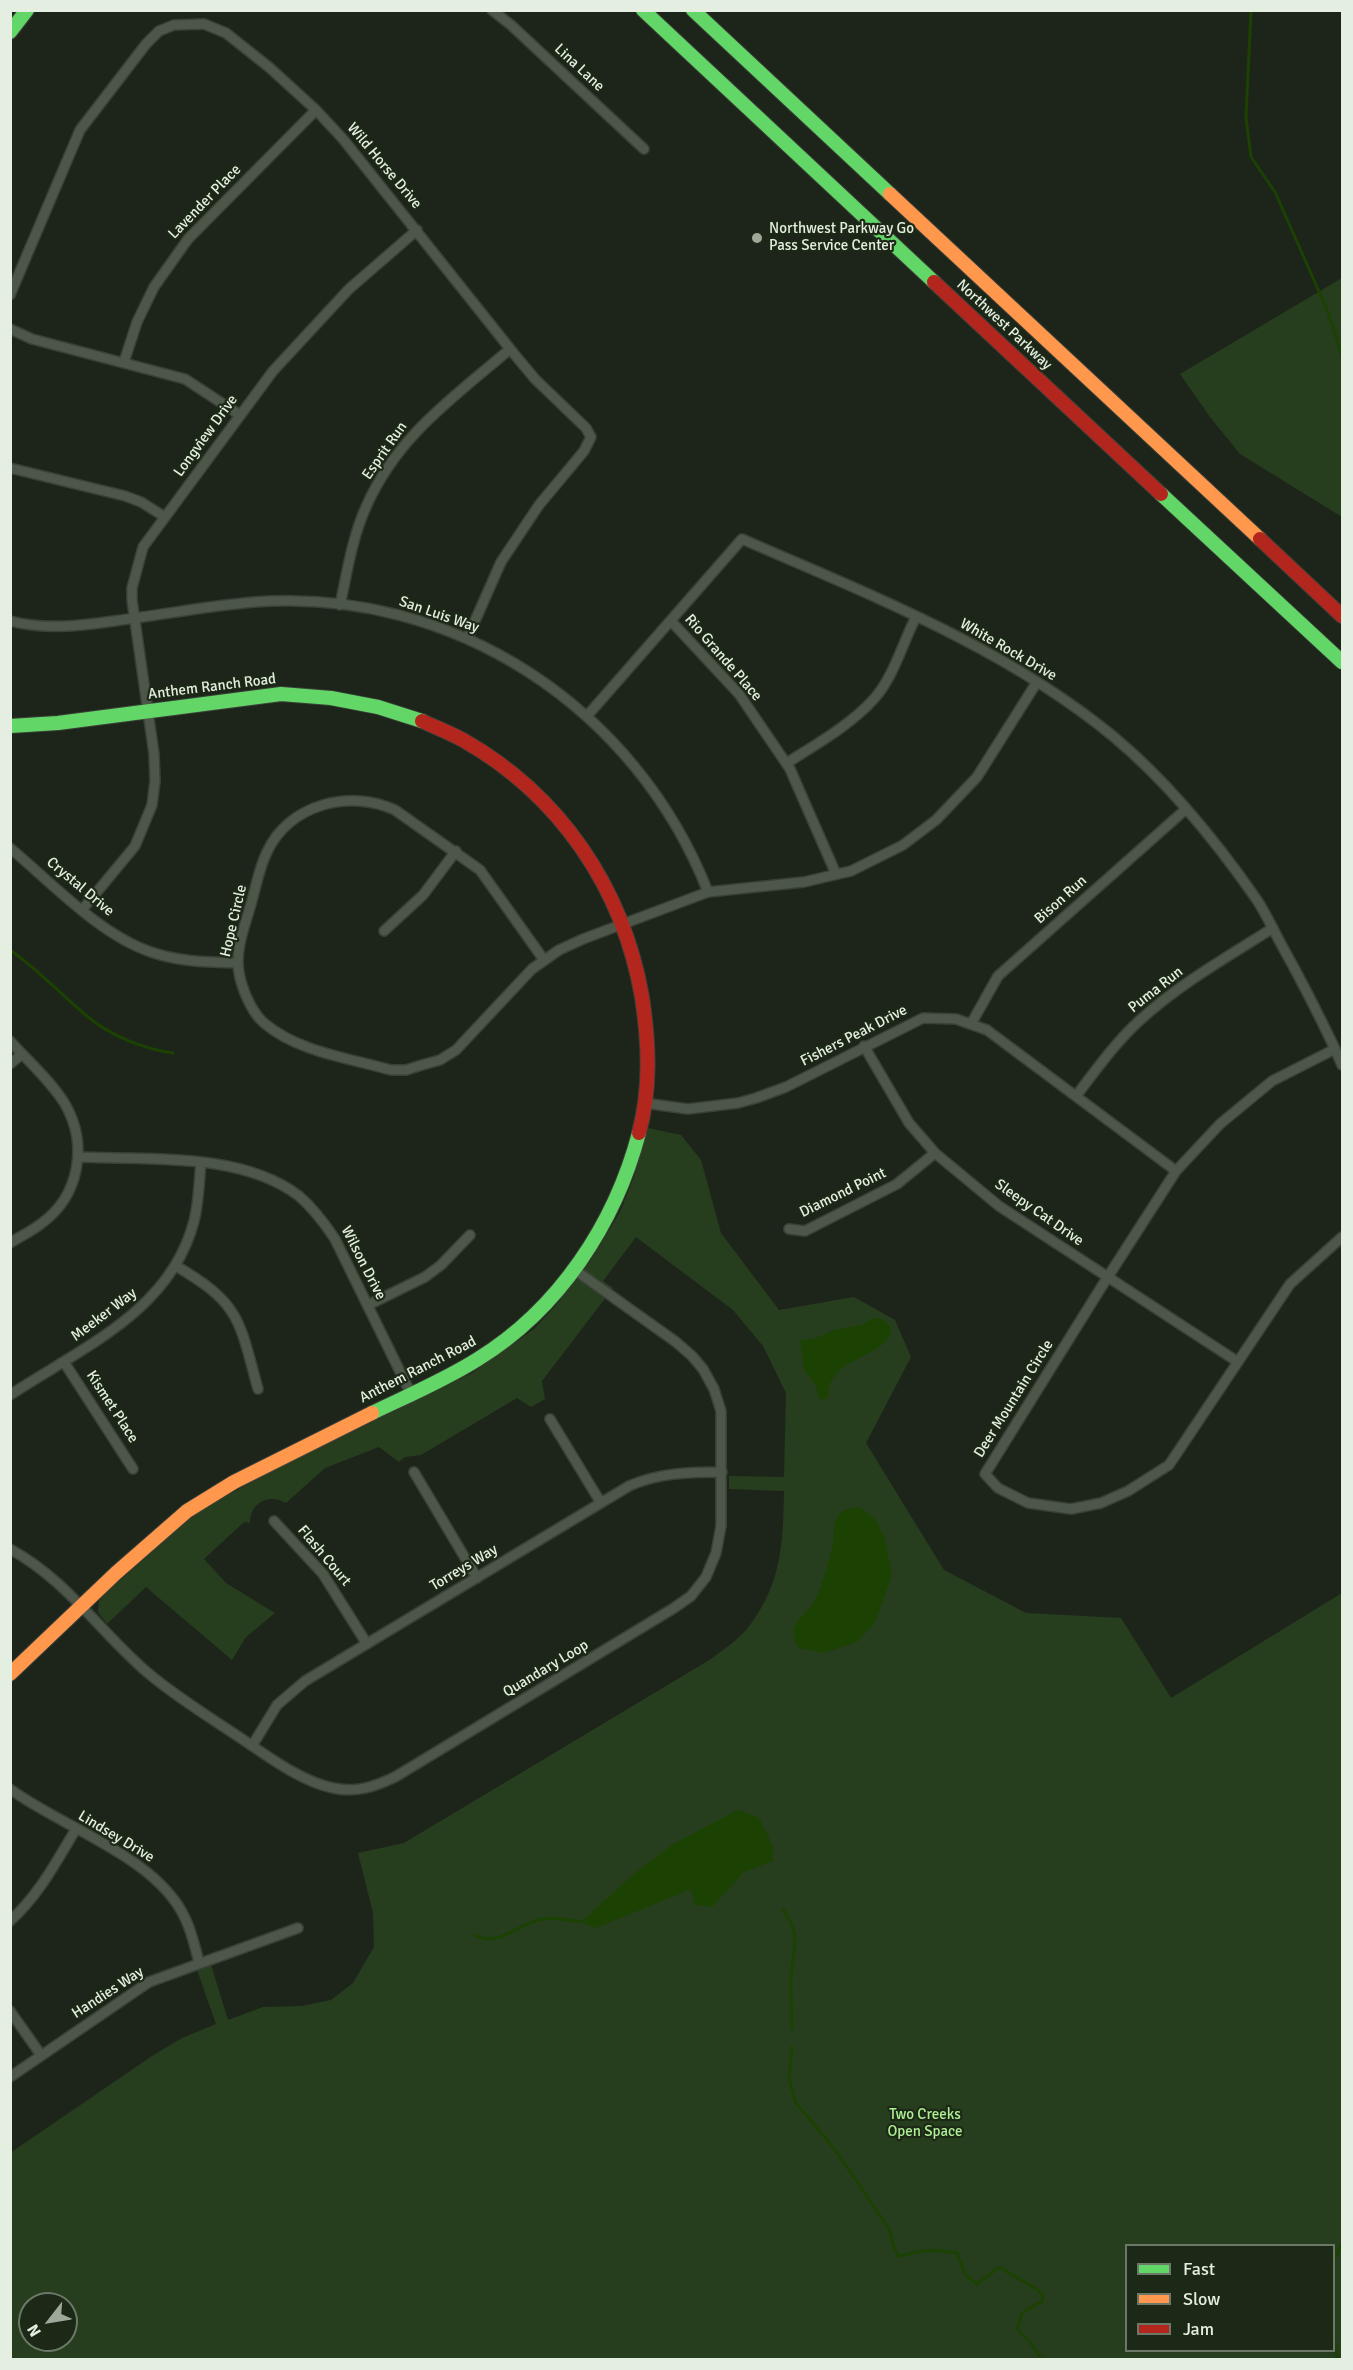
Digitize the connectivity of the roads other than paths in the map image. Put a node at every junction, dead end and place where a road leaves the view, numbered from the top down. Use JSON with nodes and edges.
{"nodes":[{"id":1,"x":27,"y":10,"type":"edge"},
{"id":2,"x":492,"y":10,"type":"edge"},
{"id":3,"x":643,"y":10,"type":"edge"},
{"id":4,"x":693,"y":10,"type":"edge"},
{"id":5,"x":10,"y":32,"type":"edge"},
{"id":6,"x":316,"y":110,"type":"junction"},
{"id":7,"x":644,"y":149,"type":"dead end"},
{"id":8,"x":417,"y":230,"type":"junction"},
{"id":9,"x":10,"y":295,"type":"edge"},
{"id":10,"x":10,"y":328,"type":"edge"},
{"id":11,"x":510,"y":349,"type":"junction"},
{"id":12,"x":124,"y":362,"type":"junction"},
{"id":13,"x":240,"y":415,"type":"junction"},
{"id":14,"x":10,"y":468,"type":"edge"},
{"id":15,"x":165,"y":517,"type":"junction"},
{"id":16,"x":340,"y":605,"type":"junction"},
{"id":17,"x":1342,"y":616,"type":"edge"},
{"id":18,"x":916,"y":617,"type":"junction"},
{"id":19,"x":133,"y":619,"type":"junction"},
{"id":20,"x":10,"y":621,"type":"edge"},
{"id":21,"x":670,"y":621,"type":"junction"},
{"id":22,"x":467,"y":639,"type":"junction"},
{"id":23,"x":1342,"y":662,"type":"edge"},
{"id":24,"x":1037,"y":682,"type":"junction"},
{"id":25,"x":147,"y":711,"type":"junction"},
{"id":26,"x":587,"y":716,"type":"junction"},
{"id":27,"x":10,"y":726,"type":"edge"},
{"id":28,"x":787,"y":764,"type":"junction"},
{"id":29,"x":1186,"y":809,"type":"junction"},
{"id":30,"x":10,"y":848,"type":"edge"},
{"id":31,"x":456,"y":851,"type":"junction"},
{"id":32,"x":836,"y":874,"type":"junction"},
{"id":33,"x":708,"y":892,"type":"junction"},
{"id":34,"x":82,"y":910,"type":"junction"},
{"id":35,"x":624,"y":924,"type":"junction"},
{"id":36,"x":1273,"y":928,"type":"junction"},
{"id":37,"x":384,"y":931,"type":"dead end"},
{"id":38,"x":544,"y":960,"type":"junction"},
{"id":39,"x":238,"y":963,"type":"junction"},
{"id":40,"x":971,"y":1024,"type":"junction"},
{"id":41,"x":10,"y":1041,"type":"edge"},
{"id":42,"x":864,"y":1047,"type":"junction"},
{"id":43,"x":1335,"y":1049,"type":"junction"},
{"id":44,"x":22,"y":1054,"type":"junction"},
{"id":45,"x":10,"y":1065,"type":"edge"},
{"id":46,"x":1342,"y":1065,"type":"edge"},
{"id":47,"x":1076,"y":1096,"type":"junction"},
{"id":48,"x":644,"y":1103,"type":"junction"},
{"id":49,"x":934,"y":1153,"type":"junction"},
{"id":50,"x":79,"y":1157,"type":"junction"},
{"id":51,"x":201,"y":1162,"type":"junction"},
{"id":52,"x":1176,"y":1171,"type":"junction"},
{"id":53,"x":789,"y":1229,"type":"dead end"},
{"id":54,"x":470,"y":1235,"type":"dead end"},
{"id":55,"x":1342,"y":1237,"type":"edge"},
{"id":56,"x":10,"y":1243,"type":"edge"},
{"id":57,"x":176,"y":1266,"type":"junction"},
{"id":58,"x":575,"y":1270,"type":"junction"},
{"id":59,"x":1107,"y":1277,"type":"junction"},
{"id":60,"x":368,"y":1305,"type":"junction"},
{"id":61,"x":64,"y":1362,"type":"junction"},
{"id":62,"x":1238,"y":1362,"type":"junction"},
{"id":63,"x":258,"y":1389,"type":"dead end"},
{"id":64,"x":411,"y":1394,"type":"junction"},
{"id":65,"x":10,"y":1395,"type":"edge"},
{"id":66,"x":550,"y":1419,"type":"dead end"},
{"id":67,"x":133,"y":1469,"type":"dead end"},
{"id":68,"x":414,"y":1472,"type":"dead end"},
{"id":69,"x":722,"y":1472,"type":"junction"},
{"id":70,"x":601,"y":1503,"type":"junction"},
{"id":71,"x":274,"y":1521,"type":"dead end"},
{"id":72,"x":10,"y":1549,"type":"edge"},
{"id":73,"x":477,"y":1578,"type":"junction"},
{"id":74,"x":81,"y":1605,"type":"junction"},
{"id":75,"x":367,"y":1644,"type":"junction"},
{"id":76,"x":10,"y":1674,"type":"edge"},
{"id":77,"x":252,"y":1746,"type":"junction"},
{"id":78,"x":10,"y":1789,"type":"edge"},
{"id":79,"x":76,"y":1829,"type":"junction"},
{"id":80,"x":10,"y":1921,"type":"edge"},
{"id":81,"x":298,"y":1928,"type":"dead end"},
{"id":82,"x":199,"y":1962,"type":"junction"},
{"id":83,"x":10,"y":2011,"type":"edge"},
{"id":84,"x":41,"y":2055,"type":"junction"},
{"id":85,"x":10,"y":2077,"type":"edge"}],
"edges":[{"from":1,"to":5,"type":"main road"},
{"from":2,"to":7,"type":"street","name":"Lina Lane"},
{"from":3,"to":23,"type":"main road","name":"Northwest Parkway"},
{"from":4,"to":17,"type":"main road","name":"Northwest Parkway"},
{"from":6,"to":8,"type":"street","name":"Wild Horse Drive"},
{"from":6,"to":9,"type":"street","name":"Wild Horse Drive"},
{"from":6,"to":12,"type":"street","name":"Lavender Place"},
{"from":8,"to":11,"type":"street","name":"Wild Horse Drive"},
{"from":8,"to":13,"type":"street","name":"Longview Drive"},
{"from":10,"to":12,"type":"street"},
{"from":11,"to":16,"type":"street","name":"Esprit Run"},
{"from":11,"to":22,"type":"street","name":"Wild Horse Drive"},
{"from":12,"to":13,"type":"street"},
{"from":13,"to":15,"type":"street","name":"Longview Drive"},
{"from":14,"to":15,"type":"street"},
{"from":15,"to":19,"type":"street","name":"Longview Drive"},
{"from":16,"to":19,"type":"street","name":"San Luis Way"},
{"from":16,"to":22,"type":"street","name":"San Luis Way"},
{"from":18,"to":21,"type":"street","name":"White Rock Drive"},
{"from":18,"to":24,"type":"street","name":"White Rock Drive"},
{"from":18,"to":28,"type":"street"},
{"from":19,"to":20,"type":"street","name":"San Luis Way"},
{"from":19,"to":25,"type":"street","name":"Longview Drive"},
{"from":21,"to":26,"type":"street","name":"White Rock Drive"},
{"from":21,"to":28,"type":"street","name":"Rio Grande Place"},
{"from":22,"to":26,"type":"street","name":"San Luis Way"},
{"from":24,"to":29,"type":"street","name":"White Rock Drive"},
{"from":24,"to":32,"type":"street","name":"Hope Circle"},
{"from":25,"to":27,"type":"main road","name":"Anthem Ranch Road"},
{"from":25,"to":34,"type":"street","name":"Longview Drive"},
{"from":25,"to":35,"type":"main road","name":"Anthem Ranch Road"},
{"from":26,"to":33,"type":"street","name":"San Luis Way"},
{"from":28,"to":32,"type":"street","name":"Rio Grande Place"},
{"from":29,"to":36,"type":"street","name":"White Rock Drive"},
{"from":29,"to":40,"type":"street","name":"Bison Run"},
{"from":30,"to":34,"type":"street","name":"Crystal Drive"},
{"from":31,"to":37,"type":"street"},
{"from":31,"to":38,"type":"street","name":"Hope Circle"},
{"from":31,"to":39,"type":"street","name":"Hope Circle"},
{"from":32,"to":33,"type":"street","name":"Hope Circle"},
{"from":33,"to":35,"type":"street","name":"Hope Circle"},
{"from":34,"to":39,"type":"street","name":"Crystal Drive"},
{"from":35,"to":38,"type":"street","name":"Hope Circle"},
{"from":35,"to":48,"type":"main road","name":"Anthem Ranch Road"},
{"from":36,"to":43,"type":"street","name":"White Rock Drive"},
{"from":36,"to":47,"type":"street","name":"Puma Run"},
{"from":38,"to":39,"type":"street","name":"Hope Circle"},
{"from":40,"to":42,"type":"street","name":"Fishers Peak Drive"},
{"from":40,"to":47,"type":"street","name":"Fishers Peak Drive"},
{"from":41,"to":44,"type":"street"},
{"from":42,"to":48,"type":"street","name":"Fishers Peak Drive"},
{"from":42,"to":49,"type":"street","name":"Sleepy Cat Drive"},
{"from":43,"to":46,"type":"street"},
{"from":43,"to":52,"type":"street","name":"Deer Mountain Circle"},
{"from":44,"to":45,"type":"street"},
{"from":44,"to":50,"type":"street"},
{"from":47,"to":52,"type":"street","name":"Fishers Peak Drive"},
{"from":48,"to":58,"type":"main road","name":"Anthem Ranch Road"},
{"from":49,"to":53,"type":"street","name":"Diamond Point"},
{"from":49,"to":59,"type":"street","name":"Sleepy Cat Drive"},
{"from":50,"to":51,"type":"street","name":"Wilson Drive"},
{"from":50,"to":56,"type":"street"},
{"from":51,"to":57,"type":"street","name":"Meeker Way"},
{"from":51,"to":60,"type":"street","name":"Wilson Drive"},
{"from":52,"to":59,"type":"street","name":"Deer Mountain Circle"},
{"from":54,"to":60,"type":"street"},
{"from":55,"to":62,"type":"street","name":"Deer Mountain Circle"},
{"from":57,"to":61,"type":"street","name":"Meeker Way"},
{"from":57,"to":63,"type":"street"},
{"from":58,"to":64,"type":"main road","name":"Anthem Ranch Road"},
{"from":58,"to":69,"type":"street","name":"Quandary Loop"},
{"from":59,"to":62,"type":"street","name":"Sleepy Cat Drive"},
{"from":59,"to":62,"type":"street","name":"Deer Mountain Circle"},
{"from":60,"to":64,"type":"street","name":"Wilson Drive"},
{"from":61,"to":65,"type":"street","name":"Meeker Way"},
{"from":61,"to":67,"type":"street","name":"Kismet Place"},
{"from":64,"to":74,"type":"main road","name":"Anthem Ranch Road"},
{"from":66,"to":70,"type":"street"},
{"from":68,"to":73,"type":"street"},
{"from":69,"to":70,"type":"street","name":"Torreys Way"},
{"from":69,"to":77,"type":"street","name":"Quandary Loop"},
{"from":70,"to":73,"type":"street","name":"Torreys Way"},
{"from":71,"to":75,"type":"street","name":"Flash Court"},
{"from":72,"to":74,"type":"street","name":"Quandary Loop"},
{"from":73,"to":75,"type":"street","name":"Torreys Way"},
{"from":74,"to":76,"type":"main road","name":"Anthem Ranch Road"},
{"from":74,"to":77,"type":"street","name":"Quandary Loop"},
{"from":75,"to":77,"type":"street","name":"Torreys Way"},
{"from":78,"to":79,"type":"street","name":"Lindsey Drive"},
{"from":79,"to":80,"type":"street"},
{"from":79,"to":82,"type":"street","name":"Lindsey Drive"},
{"from":81,"to":82,"type":"street","name":"Handies Way"},
{"from":82,"to":84,"type":"street","name":"Handies Way"},
{"from":83,"to":84,"type":"street"},
{"from":84,"to":85,"type":"street","name":"Handies Way"}]}
